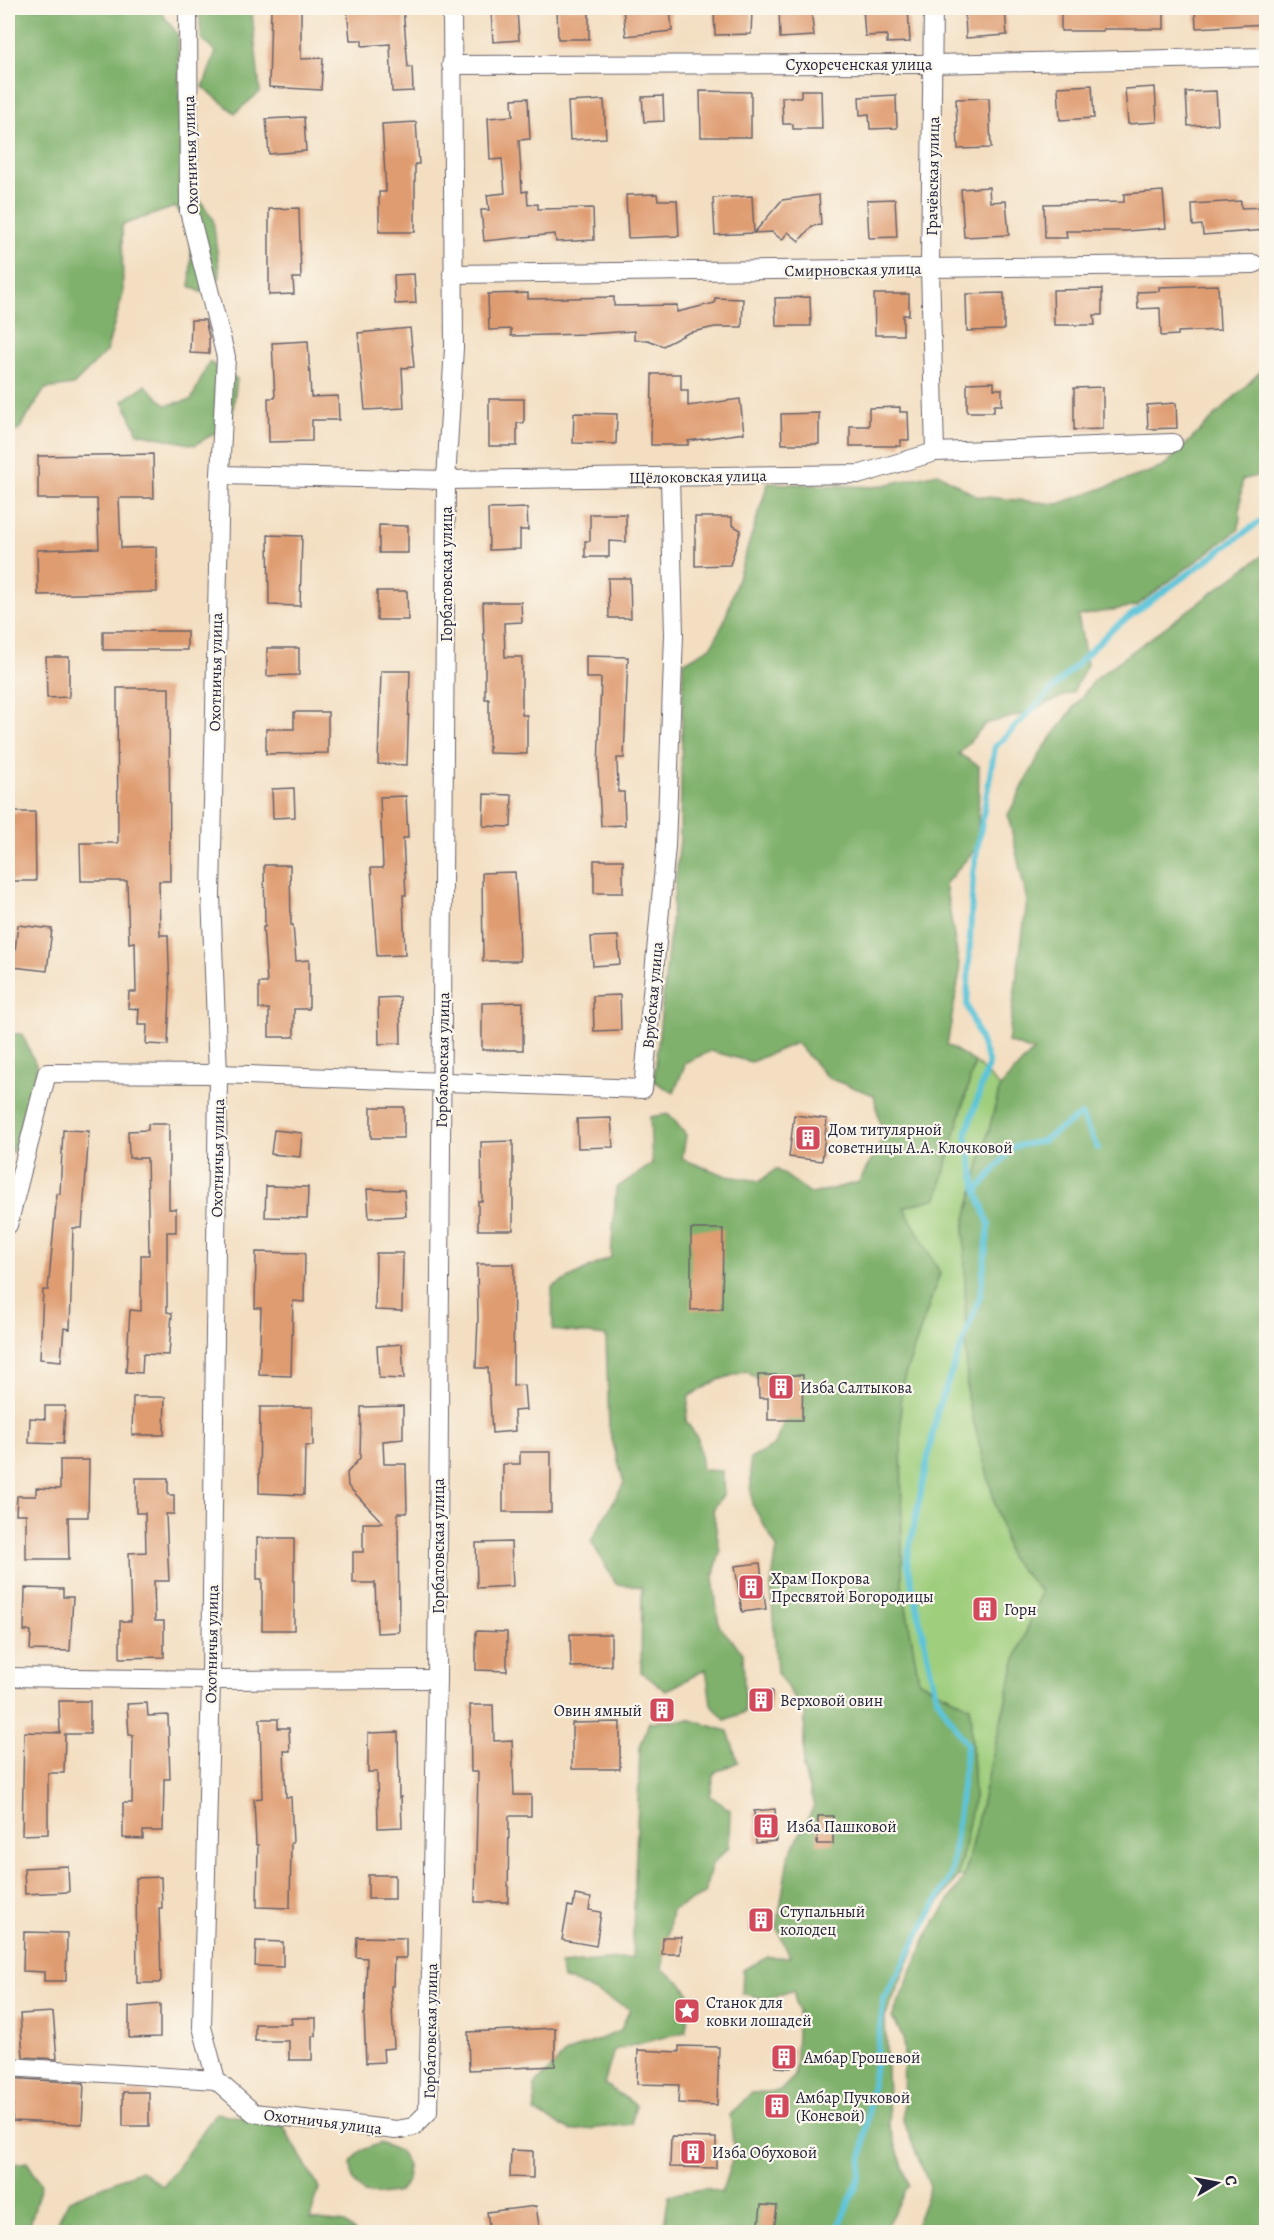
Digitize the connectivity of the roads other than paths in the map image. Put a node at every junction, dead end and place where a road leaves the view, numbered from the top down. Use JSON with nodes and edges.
{"nodes":[{"id":1,"x":188,"y":8,"type":"edge"},
{"id":2,"x":452,"y":8,"type":"edge"},
{"id":3,"x":933,"y":8,"type":"edge"},
{"id":4,"x":1266,"y":57,"type":"edge"},
{"id":5,"x":933,"y":64,"type":"junction"},
{"id":6,"x":451,"y":65,"type":"junction"},
{"id":7,"x":1254,"y":264,"type":"dead end"},
{"id":8,"x":930,"y":268,"type":"junction"},
{"id":9,"x":452,"y":274,"type":"junction"},
{"id":10,"x":1173,"y":443,"type":"dead end"},
{"id":11,"x":935,"y":452,"type":"junction"},
{"id":12,"x":220,"y":475,"type":"junction"},
{"id":13,"x":670,"y":477,"type":"junction"},
{"id":14,"x":446,"y":480,"type":"junction"},
{"id":15,"x":218,"y":1074,"type":"junction"},
{"id":16,"x":442,"y":1082,"type":"junction"},
{"id":17,"x":8,"y":1225,"type":"edge"},
{"id":18,"x":8,"y":1677,"type":"edge"},
{"id":19,"x":437,"y":1679,"type":"junction"},
{"id":20,"x":211,"y":1680,"type":"junction"},
{"id":21,"x":8,"y":2067,"type":"edge"},
{"id":22,"x":216,"y":2080,"type":"junction"},
{"id":23,"x":428,"y":2112,"type":"joint"}],
"edges":[{"from":1,"to":12,"type":"street","name":"Охотничья улица"},
{"from":2,"to":6,"type":"street","name":"Горбатовская улица"},
{"from":3,"to":5,"type":"street","name":"Грачёвская улица"},
{"from":4,"to":5,"type":"street","name":"Сухореченская улица"},
{"from":5,"to":6,"type":"street","name":"Сухореченская улица"},
{"from":5,"to":8,"type":"street","name":"Грачёвская улица"},
{"from":6,"to":9,"type":"street","name":"Горбатовская улица"},
{"from":7,"to":8,"type":"street","name":"Смирновская улица"},
{"from":8,"to":9,"type":"street","name":"Смирновская улица"},
{"from":8,"to":11,"type":"street","name":"Грачёвская улица"},
{"from":9,"to":14,"type":"street","name":"Горбатовская улица"},
{"from":10,"to":11,"type":"street","name":"Щёлоковская улица"},
{"from":11,"to":13,"type":"street","name":"Щёлоковская улица"},
{"from":12,"to":14,"type":"street","name":"Щёлоковская улица"},
{"from":12,"to":15,"type":"street","name":"Охотничья улица"},
{"from":13,"to":14,"type":"street","name":"Щёлоковская улица"},
{"from":13,"to":16,"type":"street","name":"Врубская улица"},
{"from":14,"to":16,"type":"street","name":"Горбатовская улица"},
{"from":15,"to":16,"type":"street","name":"Врубская улица"},
{"from":15,"to":17,"type":"street","name":"Врубская улица"},
{"from":15,"to":20,"type":"street","name":"Охотничья улица"},
{"from":16,"to":19,"type":"street","name":"Горбатовская улица"},
{"from":18,"to":20,"type":"street"},
{"from":19,"to":20,"type":"street"},
{"from":19,"to":23,"type":"street","name":"Горбатовская улица"},
{"from":20,"to":22,"type":"street","name":"Охотничья улица"},
{"from":21,"to":22,"type":"street"},
{"from":22,"to":23,"type":"street","name":"Охотничья улица"}]}
